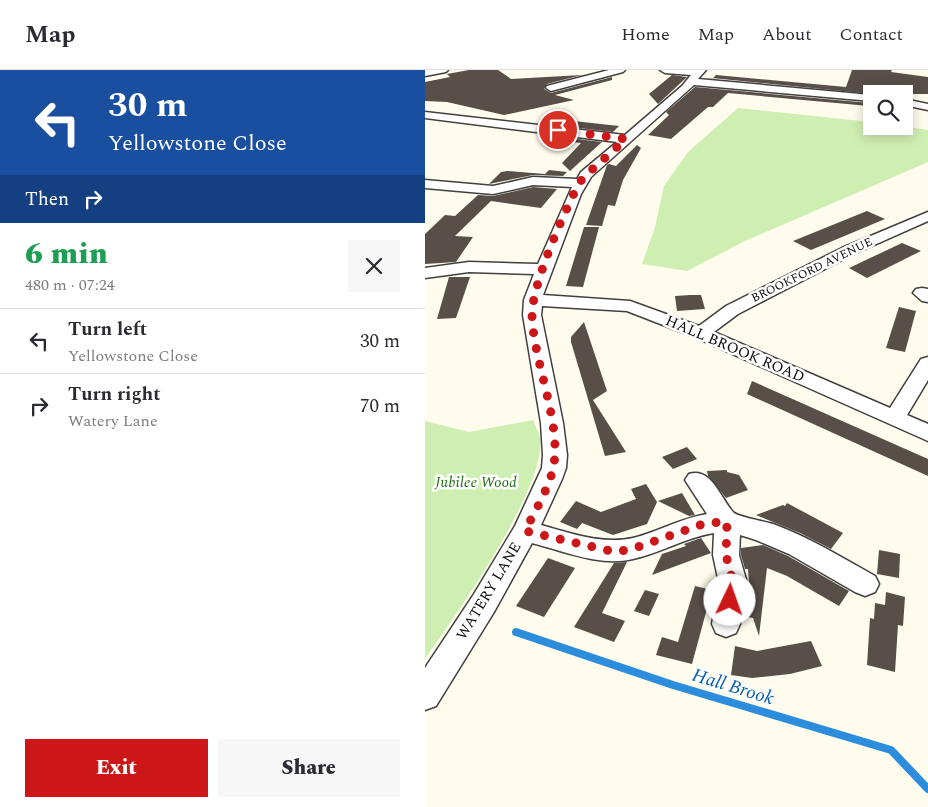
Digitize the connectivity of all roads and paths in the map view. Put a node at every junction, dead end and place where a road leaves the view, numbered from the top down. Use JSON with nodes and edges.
{"nodes":[{"id":1,"x":443,"y":70,"type":"edge"},
{"id":2,"x":620,"y":70,"type":"edge"},
{"id":3,"x":665,"y":70,"type":"edge"},
{"id":4,"x":425,"y":73,"type":"edge"},
{"id":5,"x":698,"y":75,"type":"edge"},
{"id":6,"x":551,"y":88,"type":"dead end"},
{"id":7,"x":863,"y":97,"type":"edge"},
{"id":8,"x":913,"y":104,"type":"edge"},
{"id":9,"x":928,"y":106,"type":"edge"},
{"id":10,"x":425,"y":115,"type":"edge"},
{"id":11,"x":626,"y":139,"type":"junction"},
{"id":12,"x":579,"y":183,"type":"junction"},
{"id":13,"x":425,"y":184,"type":"edge"},
{"id":14,"x":928,"y":216,"type":"edge"},
{"id":15,"x":543,"y":269,"type":"junction"},
{"id":16,"x":425,"y":273,"type":"edge"},
{"id":17,"x":533,"y":300,"type":"junction"},
{"id":18,"x":701,"y":333,"type":"junction"},
{"id":19,"x":928,"y":363,"type":"edge"},
{"id":20,"x":894,"y":418,"type":"junction"},
{"id":21,"x":928,"y":433,"type":"edge"},
{"id":22,"x":697,"y":480,"type":"dead end"},
{"id":23,"x":727,"y":522,"type":"junction"},
{"id":24,"x":525,"y":531,"type":"junction"},
{"id":25,"x":865,"y":584,"type":"dead end"},
{"id":26,"x":726,"y":624,"type":"dead end"},
{"id":27,"x":425,"y":695,"type":"edge"}],
"edges":[{"from":1,"to":4,"type":"street"},
{"from":2,"to":6,"type":"street"},
{"from":3,"to":5,"type":"street"},
{"from":5,"to":7,"type":"street"},
{"from":5,"to":11,"type":"street","name":"WATERY LANE"},
{"from":8,"to":9,"type":"street"},
{"from":10,"to":11,"type":"street"},
{"from":11,"to":12,"type":"street","name":"WATERY LANE"},
{"from":12,"to":13,"type":"street"},
{"from":12,"to":15,"type":"street","name":"WATERY LANE"},
{"from":14,"to":18,"type":"street","name":"BROOKFORD AVENUE"},
{"from":15,"to":16,"type":"street"},
{"from":15,"to":17,"type":"street","name":"WATERY LANE"},
{"from":17,"to":18,"type":"street","name":"HALL BROOK ROAD"},
{"from":17,"to":24,"type":"street","name":"WATERY LANE"},
{"from":18,"to":20,"type":"street","name":"HALL BROOK ROAD"},
{"from":19,"to":20,"type":"street"},
{"from":20,"to":21,"type":"street","name":"HALL BROOK ROAD"},
{"from":22,"to":23,"type":"street"},
{"from":23,"to":24,"type":"street"},
{"from":23,"to":25,"type":"street"},
{"from":23,"to":26,"type":"street"},
{"from":24,"to":27,"type":"street","name":"WATERY LANE"}]}
